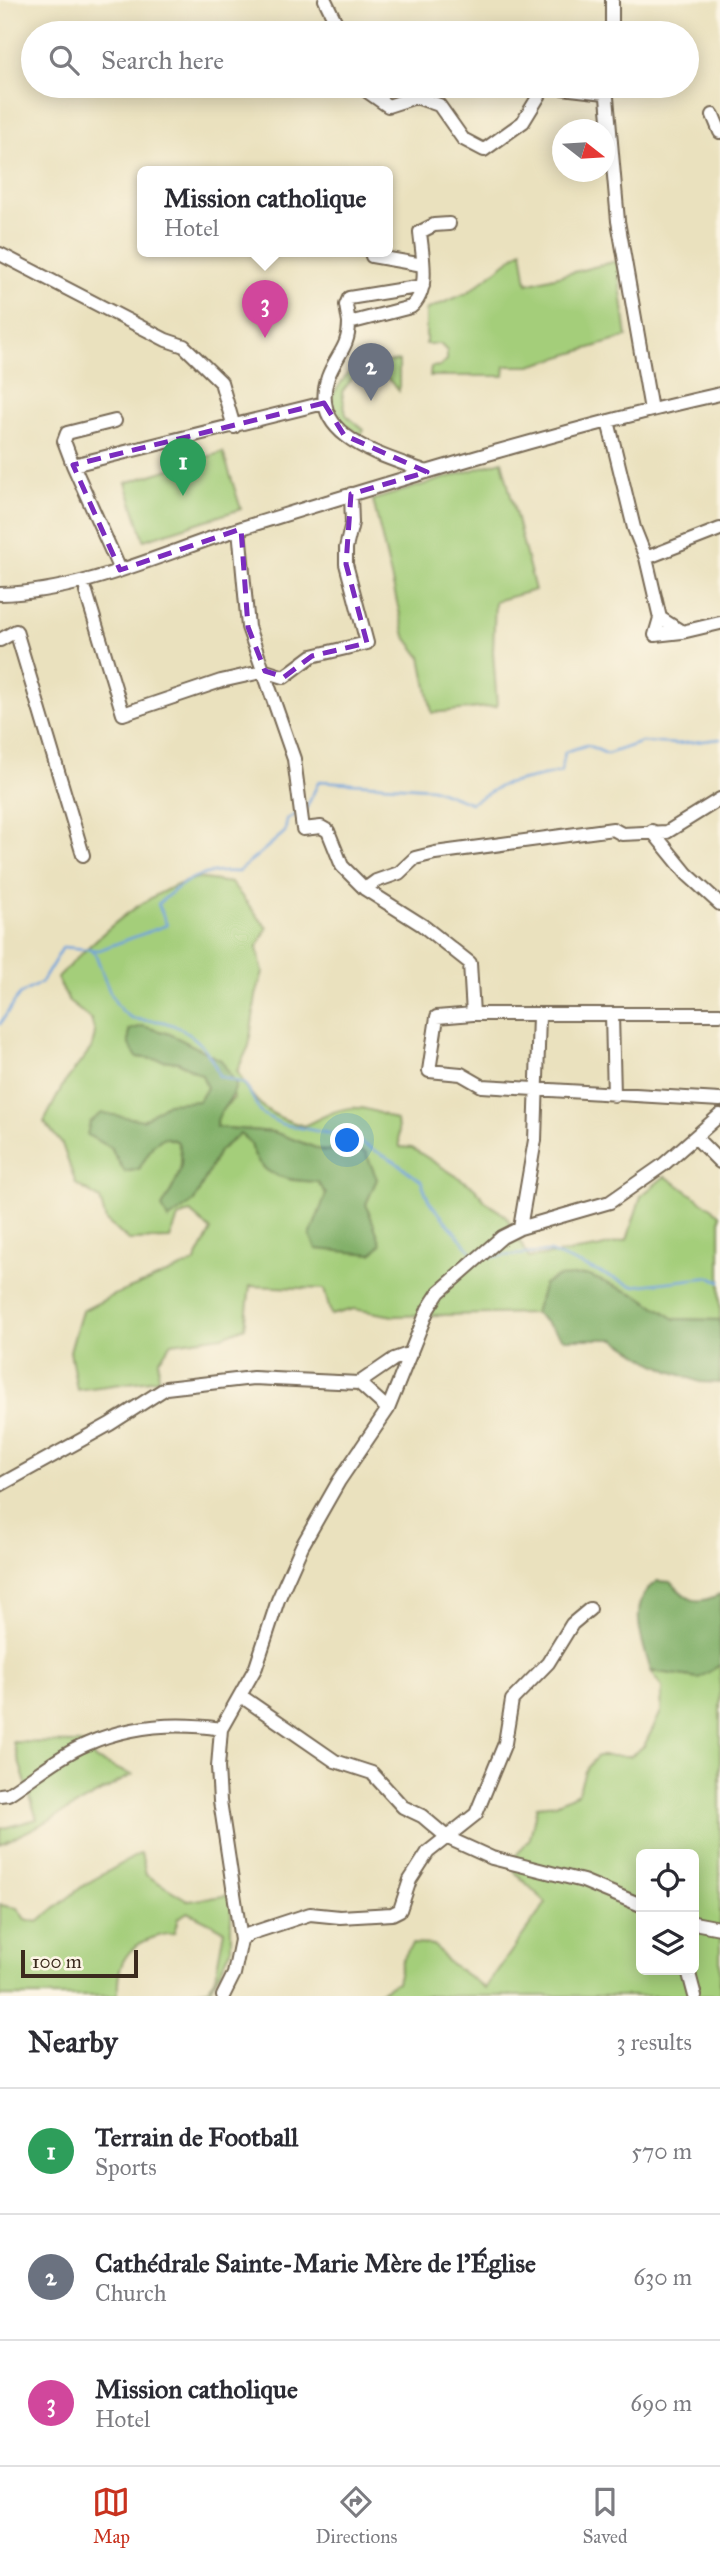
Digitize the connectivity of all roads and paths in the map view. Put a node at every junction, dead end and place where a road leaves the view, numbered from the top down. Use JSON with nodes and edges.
{"nodes":[{"id":1,"x":325,"y":0,"type":"edge"},
{"id":2,"x":612,"y":0,"type":"edge"},
{"id":3,"x":335,"y":21,"type":"edge"},
{"id":4,"x":612,"y":21,"type":"edge"},
{"id":5,"x":377,"y":98,"type":"edge"},
{"id":6,"x":413,"y":98,"type":"edge"},
{"id":7,"x":419,"y":98,"type":"edge"},
{"id":8,"x":537,"y":98,"type":"edge"},
{"id":9,"x":606,"y":98,"type":"edge"},
{"id":10,"x":713,"y":115,"type":"dead end"},
{"id":11,"x":720,"y":132,"type":"edge"},
{"id":12,"x":449,"y":224,"type":"dead end"},
{"id":13,"x":0,"y":254,"type":"edge"},
{"id":14,"x":378,"y":257,"type":"edge"},
{"id":15,"x":423,"y":265,"type":"junction"},
{"id":16,"x":423,"y":286,"type":"junction"},
{"id":17,"x":349,"y":323,"type":"junction"},
{"id":18,"x":720,"y":394,"type":"edge"},
{"id":19,"x":324,"y":403,"type":"junction"},
{"id":20,"x":651,"y":410,"type":"junction"},
{"id":21,"x":115,"y":421,"type":"dead end"},
{"id":22,"x":608,"y":421,"type":"junction"},
{"id":23,"x":234,"y":427,"type":"junction"},
{"id":24,"x":73,"y":465,"type":"junction"},
{"id":25,"x":427,"y":471,"type":"junction"},
{"id":26,"x":351,"y":494,"type":"junction"},
{"id":27,"x":239,"y":529,"type":"junction"},
{"id":28,"x":720,"y":529,"type":"edge"},
{"id":29,"x":646,"y":558,"type":"junction"},
{"id":30,"x":120,"y":570,"type":"junction"},
{"id":31,"x":86,"y":592,"type":"dead end"},
{"id":32,"x":0,"y":594,"type":"edge"},
{"id":33,"x":720,"y":623,"type":"edge"},
{"id":34,"x":0,"y":640,"type":"edge"},
{"id":35,"x":265,"y":671,"type":"junction"},
{"id":36,"x":720,"y":799,"type":"edge"},
{"id":37,"x":652,"y":831,"type":"junction"},
{"id":38,"x":83,"y":855,"type":"dead end"},
{"id":39,"x":366,"y":889,"type":"junction"},
{"id":40,"x":720,"y":904,"type":"edge"},
{"id":41,"x":473,"y":1014,"type":"junction"},
{"id":42,"x":720,"y":1014,"type":"edge"},
{"id":43,"x":611,"y":1015,"type":"junction"},
{"id":44,"x":539,"y":1016,"type":"junction"},
{"id":45,"x":538,"y":1089,"type":"junction"},
{"id":46,"x":614,"y":1095,"type":"junction"},
{"id":47,"x":720,"y":1100,"type":"edge"},
{"id":48,"x":720,"y":1115,"type":"edge"},
{"id":49,"x":695,"y":1136,"type":"junction"},
{"id":50,"x":720,"y":1162,"type":"edge"},
{"id":51,"x":520,"y":1228,"type":"junction"},
{"id":52,"x":411,"y":1353,"type":"junction"},
{"id":53,"x":359,"y":1383,"type":"junction"},
{"id":54,"x":388,"y":1409,"type":"junction"},
{"id":55,"x":0,"y":1485,"type":"edge"},
{"id":56,"x":590,"y":1609,"type":"dead end"},
{"id":57,"x":242,"y":1696,"type":"junction"},
{"id":58,"x":221,"y":1729,"type":"junction"},
{"id":59,"x":0,"y":1795,"type":"edge"},
{"id":60,"x":448,"y":1838,"type":"junction"},
{"id":61,"x":636,"y":1903,"type":"edge"},
{"id":62,"x":699,"y":1924,"type":"edge"},
{"id":63,"x":720,"y":1928,"type":"edge"},
{"id":64,"x":241,"y":1940,"type":"junction"},
{"id":65,"x":689,"y":1975,"type":"edge"},
{"id":66,"x":223,"y":1996,"type":"edge"},
{"id":67,"x":695,"y":1996,"type":"edge"}],
"edges":[{"from":1,"to":3,"type":"street"},
{"from":2,"to":4,"type":"street"},
{"from":5,"to":6,"type":"street"},
{"from":7,"to":8,"type":"street"},
{"from":9,"to":20,"type":"street"},
{"from":10,"to":11,"type":"street"},
{"from":12,"to":15,"type":"street"},
{"from":13,"to":23,"type":"street"},
{"from":14,"to":15,"type":"street"},
{"from":15,"to":16,"type":"street"},
{"from":16,"to":17,"type":"street"},
{"from":16,"to":17,"type":"street"},
{"from":17,"to":19,"type":"street"},
{"from":18,"to":20,"type":"street"},
{"from":19,"to":23,"type":"street"},
{"from":19,"to":25,"type":"street"},
{"from":20,"to":22,"type":"street"},
{"from":21,"to":24,"type":"street"},
{"from":22,"to":25,"type":"street"},
{"from":22,"to":29,"type":"street"},
{"from":23,"to":24,"type":"street"},
{"from":24,"to":30,"type":"street"},
{"from":25,"to":26,"type":"street"},
{"from":26,"to":27,"type":"street"},
{"from":26,"to":35,"type":"street"},
{"from":27,"to":30,"type":"street"},
{"from":27,"to":35,"type":"street"},
{"from":28,"to":29,"type":"street"},
{"from":29,"to":33,"type":"street"},
{"from":30,"to":32,"type":"street"},
{"from":31,"to":35,"type":"street"},
{"from":34,"to":38,"type":"street"},
{"from":35,"to":39,"type":"street"},
{"from":36,"to":37,"type":"street"},
{"from":37,"to":39,"type":"street"},
{"from":37,"to":40,"type":"street"},
{"from":39,"to":41,"type":"street"},
{"from":41,"to":44,"type":"street"},
{"from":41,"to":45,"type":"street"},
{"from":42,"to":43,"type":"street"},
{"from":43,"to":44,"type":"street"},
{"from":43,"to":46,"type":"street"},
{"from":44,"to":45,"type":"street"},
{"from":45,"to":46,"type":"street"},
{"from":45,"to":51,"type":"street"},
{"from":46,"to":47,"type":"street"},
{"from":48,"to":49,"type":"street"},
{"from":49,"to":50,"type":"street"},
{"from":49,"to":51,"type":"street"},
{"from":51,"to":52,"type":"street"},
{"from":52,"to":53,"type":"street"},
{"from":52,"to":54,"type":"street"},
{"from":53,"to":54,"type":"street"},
{"from":53,"to":55,"type":"street"},
{"from":54,"to":57,"type":"street"},
{"from":56,"to":60,"type":"street"},
{"from":57,"to":58,"type":"street"},
{"from":57,"to":60,"type":"street"},
{"from":58,"to":59,"type":"street"},
{"from":58,"to":64,"type":"street"},
{"from":60,"to":61,"type":"street"},
{"from":60,"to":64,"type":"street"},
{"from":62,"to":63,"type":"street"},
{"from":64,"to":66,"type":"street"},
{"from":65,"to":67,"type":"street"}]}
